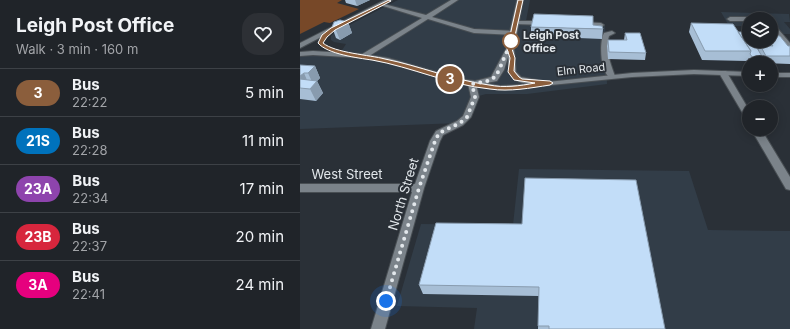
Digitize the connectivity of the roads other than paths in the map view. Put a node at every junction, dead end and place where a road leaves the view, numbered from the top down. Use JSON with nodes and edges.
{"nodes":[{"id":1,"x":389,"y":0,"type":"edge"},
{"id":2,"x":455,"y":0,"type":"edge"},
{"id":3,"x":520,"y":0,"type":"edge"},
{"id":4,"x":382,"y":4,"type":"junction"},
{"id":5,"x":427,"y":17,"type":"junction"},
{"id":6,"x":730,"y":19,"type":"dead end"},
{"id":7,"x":742,"y":19,"type":"edge"},
{"id":8,"x":515,"y":22,"type":"junction"},
{"id":9,"x":554,"y":23,"type":"edge"},
{"id":10,"x":577,"y":24,"type":"edge"},
{"id":11,"x":601,"y":25,"type":"edge"},
{"id":12,"x":333,"y":29,"type":"junction"},
{"id":13,"x":513,"y":33,"type":"junction"},
{"id":14,"x":612,"y":33,"type":"dead end"},
{"id":15,"x":778,"y":33,"type":"edge"},
{"id":16,"x":302,"y":43,"type":"edge"},
{"id":17,"x":790,"y":48,"type":"edge"},
{"id":18,"x":510,"y":49,"type":"junction"},
{"id":19,"x":300,"y":54,"type":"edge"},
{"id":20,"x":347,"y":54,"type":"junction"},
{"id":21,"x":363,"y":56,"type":"junction"},
{"id":22,"x":723,"y":73,"type":"junction"},
{"id":23,"x":742,"y":74,"type":"edge"},
{"id":24,"x":778,"y":75,"type":"edge"},
{"id":25,"x":790,"y":75,"type":"edge"},
{"id":26,"x":611,"y":76,"type":"junction"},
{"id":27,"x":550,"y":83,"type":"junction"},
{"id":28,"x":472,"y":84,"type":"junction"},
{"id":29,"x":742,"y":105,"type":"edge"},
{"id":30,"x":760,"y":136,"type":"edge"},
{"id":31,"x":790,"y":186,"type":"edge"},
{"id":32,"x":300,"y":188,"type":"edge"},
{"id":33,"x":419,"y":188,"type":"junction"},
{"id":34,"x":378,"y":329,"type":"edge"}],
"edges":[{"from":1,"to":4,"type":"street"},
{"from":2,"to":5,"type":"street"},
{"from":3,"to":8,"type":"street"},
{"from":4,"to":5,"type":"street"},
{"from":4,"to":12,"type":"street"},
{"from":5,"to":13,"type":"street"},
{"from":5,"to":21,"type":"street"},
{"from":6,"to":7,"type":"street"},
{"from":8,"to":9,"type":"street"},
{"from":8,"to":13,"type":"street"},
{"from":10,"to":11,"type":"street"},
{"from":12,"to":16,"type":"street"},
{"from":12,"to":20,"type":"street","name":"Elm Road"},
{"from":13,"to":18,"type":"street"},
{"from":14,"to":26,"type":"street"},
{"from":15,"to":17,"type":"street"},
{"from":18,"to":27,"type":"street"},
{"from":18,"to":28,"type":"street"},
{"from":19,"to":20,"type":"street","name":"Elm Road"},
{"from":20,"to":21,"type":"street","name":"Elm Road"},
{"from":21,"to":28,"type":"street","name":"Elm Road"},
{"from":22,"to":23,"type":"street","name":"Elm Road"},
{"from":22,"to":26,"type":"street","name":"Elm Road"},
{"from":22,"to":29,"type":"street"},
{"from":24,"to":25,"type":"street"},
{"from":26,"to":27,"type":"street","name":"Elm Road"},
{"from":27,"to":28,"type":"street","name":"Elm Road"},
{"from":28,"to":33,"type":"street","name":"North Street"},
{"from":30,"to":31,"type":"street"},
{"from":32,"to":33,"type":"street","name":"West Street"},
{"from":33,"to":34,"type":"street","name":"North Street"}]}
